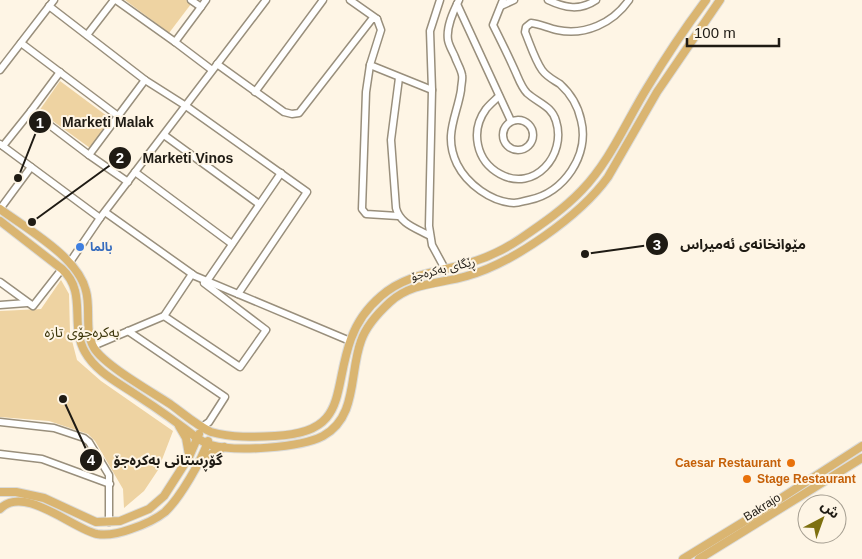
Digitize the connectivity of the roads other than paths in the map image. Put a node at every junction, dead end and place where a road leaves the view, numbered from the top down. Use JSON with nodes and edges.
{"nodes":[{"id":1,"x":54,"y":0,"type":"edge"},
{"id":2,"x":115,"y":0,"type":"edge"},
{"id":3,"x":191,"y":0,"type":"edge"},
{"id":4,"x":206,"y":0,"type":"edge"},
{"id":5,"x":266,"y":0,"type":"edge"},
{"id":6,"x":323,"y":0,"type":"edge"},
{"id":7,"x":350,"y":0,"type":"edge"},
{"id":8,"x":440,"y":0,"type":"edge"},
{"id":9,"x":514,"y":0,"type":"edge"},
{"id":10,"x":548,"y":0,"type":"edge"},
{"id":11,"x":596,"y":0,"type":"edge"},
{"id":12,"x":629,"y":0,"type":"edge"},
{"id":13,"x":706,"y":0,"type":"edge"},
{"id":14,"x":720,"y":0,"type":"edge"},
{"id":15,"x":458,"y":2,"type":"edge"},
{"id":16,"x":502,"y":3,"type":"edge"},
{"id":17,"x":49,"y":6,"type":"junction"},
{"id":18,"x":201,"y":7,"type":"junction"},
{"id":19,"x":377,"y":19,"type":"junction"},
{"id":20,"x":87,"y":36,"type":"junction"},
{"id":21,"x":174,"y":42,"type":"junction"},
{"id":22,"x":21,"y":43,"type":"junction"},
{"id":23,"x":2,"y":61,"type":"edge"},
{"id":24,"x":217,"y":64,"type":"junction"},
{"id":25,"x":370,"y":65,"type":"junction"},
{"id":26,"x":0,"y":70,"type":"edge"},
{"id":27,"x":212,"y":70,"type":"junction"},
{"id":28,"x":60,"y":72,"type":"junction"},
{"id":29,"x":399,"y":78,"type":"junction"},
{"id":30,"x":145,"y":80,"type":"junction"},
{"id":31,"x":432,"y":90,"type":"junction"},
{"id":32,"x":255,"y":92,"type":"junction"},
{"id":33,"x":499,"y":96,"type":"junction"},
{"id":34,"x":186,"y":106,"type":"junction"},
{"id":35,"x":31,"y":111,"type":"junction"},
{"id":36,"x":118,"y":116,"type":"junction"},
{"id":37,"x":511,"y":121,"type":"junction"},
{"id":38,"x":164,"y":135,"type":"junction"},
{"id":39,"x":2,"y":145,"type":"edge"},
{"id":40,"x":89,"y":156,"type":"junction"},
{"id":41,"x":31,"y":167,"type":"junction"},
{"id":42,"x":136,"y":172,"type":"junction"},
{"id":43,"x":280,"y":173,"type":"junction"},
{"id":44,"x":128,"y":182,"type":"junction"},
{"id":45,"x":259,"y":204,"type":"junction"},
{"id":46,"x":0,"y":209,"type":"edge"},
{"id":47,"x":105,"y":212,"type":"junction"},
{"id":48,"x":398,"y":216,"type":"junction"},
{"id":49,"x":100,"y":218,"type":"junction"},
{"id":50,"x":1,"y":224,"type":"edge"},
{"id":51,"x":430,"y":236,"type":"junction"},
{"id":52,"x":232,"y":244,"type":"junction"},
{"id":53,"x":70,"y":262,"type":"junction"},
{"id":54,"x":62,"y":269,"type":"junction"},
{"id":55,"x":446,"y":269,"type":"junction"},
{"id":56,"x":193,"y":275,"type":"junction"},
{"id":57,"x":0,"y":282,"type":"edge"},
{"id":58,"x":207,"y":282,"type":"junction"},
{"id":59,"x":384,"y":293,"type":"junction"},
{"id":60,"x":238,"y":294,"type":"junction"},
{"id":61,"x":390,"y":302,"type":"junction"},
{"id":62,"x":27,"y":303,"type":"junction"},
{"id":63,"x":0,"y":305,"type":"edge"},
{"id":64,"x":164,"y":316,"type":"junction"},
{"id":65,"x":128,"y":330,"type":"junction"},
{"id":66,"x":350,"y":341,"type":"junction"},
{"id":67,"x":93,"y":346,"type":"junction"},
{"id":68,"x":182,"y":413,"type":"junction"},
{"id":69,"x":0,"y":422,"type":"edge"},
{"id":70,"x":176,"y":422,"type":"junction"},
{"id":71,"x":205,"y":425,"type":"junction"},
{"id":72,"x":211,"y":432,"type":"junction"},
{"id":73,"x":198,"y":438,"type":"junction"},
{"id":74,"x":207,"y":444,"type":"junction"},
{"id":75,"x":862,"y":446,"type":"edge"},
{"id":76,"x":225,"y":447,"type":"junction"},
{"id":77,"x":0,"y":454,"type":"edge"},
{"id":78,"x":189,"y":457,"type":"junction"},
{"id":79,"x":862,"y":458,"type":"edge"},
{"id":80,"x":199,"y":463,"type":"junction"},
{"id":81,"x":110,"y":484,"type":"junction"},
{"id":82,"x":0,"y":492,"type":"edge"},
{"id":83,"x":777,"y":506,"type":"junction"},
{"id":84,"x":0,"y":509,"type":"edge"},
{"id":85,"x":109,"y":522,"type":"junction"},
{"id":86,"x":683,"y":559,"type":"edge"},
{"id":87,"x":699,"y":559,"type":"edge"}],
"edges":[{"from":1,"to":17,"type":"street"},
{"from":2,"to":20,"type":"street"},
{"from":2,"to":21,"type":"street"},
{"from":3,"to":18,"type":"street"},
{"from":4,"to":18,"type":"street"},
{"from":5,"to":24,"type":"street"},
{"from":6,"to":32,"type":"street"},
{"from":7,"to":19,"type":"street"},
{"from":8,"to":31,"type":"street"},
{"from":9,"to":16,"type":"street"},
{"from":10,"to":11,"type":"street"},
{"from":12,"to":15,"type":"street"},
{"from":13,"to":55,"type":"main road","name":"ڕێگای بەکرەجۆ"},
{"from":14,"to":61,"type":"main road","name":"ڕێگای بەکرەجۆ"},
{"from":15,"to":33,"type":"street"},
{"from":16,"to":33,"type":"street"},
{"from":17,"to":20,"type":"street"},
{"from":17,"to":22,"type":"street"},
{"from":18,"to":21,"type":"street"},
{"from":19,"to":25,"type":"street"},
{"from":19,"to":32,"type":"street"},
{"from":20,"to":30,"type":"street"},
{"from":21,"to":27,"type":"street"},
{"from":22,"to":23,"type":"street"},
{"from":22,"to":28,"type":"street"},
{"from":23,"to":26,"type":"street"},
{"from":24,"to":27,"type":"street"},
{"from":24,"to":32,"type":"street"},
{"from":25,"to":29,"type":"street"},
{"from":25,"to":48,"type":"street"},
{"from":27,"to":34,"type":"street"},
{"from":28,"to":35,"type":"street"},
{"from":28,"to":36,"type":"street"},
{"from":29,"to":31,"type":"street"},
{"from":29,"to":48,"type":"street"},
{"from":30,"to":34,"type":"street"},
{"from":30,"to":36,"type":"street"},
{"from":31,"to":51,"type":"street"},
{"from":33,"to":37,"type":"street"},
{"from":34,"to":38,"type":"street"},
{"from":34,"to":43,"type":"street"},
{"from":35,"to":39,"type":"street"},
{"from":35,"to":40,"type":"street"},
{"from":36,"to":40,"type":"street"},
{"from":37,"to":37,"type":"street"},
{"from":38,"to":42,"type":"street"},
{"from":38,"to":45,"type":"street"},
{"from":39,"to":41,"type":"street"},
{"from":40,"to":44,"type":"street"},
{"from":41,"to":46,"type":"street"},
{"from":41,"to":49,"type":"street"},
{"from":42,"to":44,"type":"street"},
{"from":42,"to":52,"type":"street"},
{"from":43,"to":45,"type":"street"},
{"from":43,"to":60,"type":"street"},
{"from":44,"to":47,"type":"street"},
{"from":45,"to":52,"type":"street"},
{"from":46,"to":53,"type":"main road"},
{"from":47,"to":49,"type":"street"},
{"from":47,"to":56,"type":"street"},
{"from":48,"to":51,"type":"street"},
{"from":49,"to":53,"type":"street"},
{"from":50,"to":54,"type":"main road","name":"ڕێگای بەکرەجۆ"},
{"from":51,"to":55,"type":"street"},
{"from":52,"to":58,"type":"street"},
{"from":53,"to":67,"type":"main road"},
{"from":54,"to":62,"type":"street"},
{"from":54,"to":70,"type":"main road","name":"ڕێگای بەکرەجۆ"},
{"from":55,"to":59,"type":"main road","name":"ڕێگای بەکرەجۆ"},
{"from":56,"to":58,"type":"street"},
{"from":56,"to":64,"type":"street"},
{"from":56,"to":64,"type":"street"},
{"from":57,"to":62,"type":"street"},
{"from":58,"to":60,"type":"street"},
{"from":59,"to":61,"type":"main road"},
{"from":59,"to":66,"type":"main road","name":"ڕێگای بەکرەجۆ"},
{"from":60,"to":66,"type":"street"},
{"from":61,"to":76,"type":"main road","name":"ڕێگای بەکرەجۆ"},
{"from":62,"to":63,"type":"street"},
{"from":64,"to":65,"type":"street"},
{"from":65,"to":67,"type":"street"},
{"from":65,"to":71,"type":"street"},
{"from":66,"to":72,"type":"main road","name":"ڕێگای بەکرەجۆ"},
{"from":67,"to":68,"type":"main road","name":"ڕێگای بەکرەجۆ"},
{"from":68,"to":70,"type":"main road"},
{"from":68,"to":71,"type":"main road","name":"ڕێگای بەکرەجۆ"},
{"from":69,"to":81,"type":"street"},
{"from":70,"to":73,"type":"main road","name":"ڕێگای بەکرەجۆ"},
{"from":70,"to":78,"type":"main road"},
{"from":71,"to":72,"type":"main road","name":"ڕێگای بەکرەجۆ"},
{"from":71,"to":73,"type":"main road"},
{"from":72,"to":74,"type":"main road"},
{"from":73,"to":74,"type":"main road","name":"ڕێگای بەکرەجۆ"},
{"from":73,"to":78,"type":"main road"},
{"from":74,"to":76,"type":"main road","name":"ڕێگای بەکرەجۆ"},
{"from":74,"to":80,"type":"main road"},
{"from":75,"to":83,"type":"main road"},
{"from":76,"to":80,"type":"main road"},
{"from":77,"to":81,"type":"street"},
{"from":78,"to":85,"type":"main road"},
{"from":79,"to":83,"type":"main road","name":"Bakrajo"},
{"from":80,"to":84,"type":"main road"},
{"from":81,"to":85,"type":"street"},
{"from":82,"to":85,"type":"main road"},
{"from":83,"to":86,"type":"main road"},
{"from":83,"to":87,"type":"main road","name":"Bakrajo"}]}
